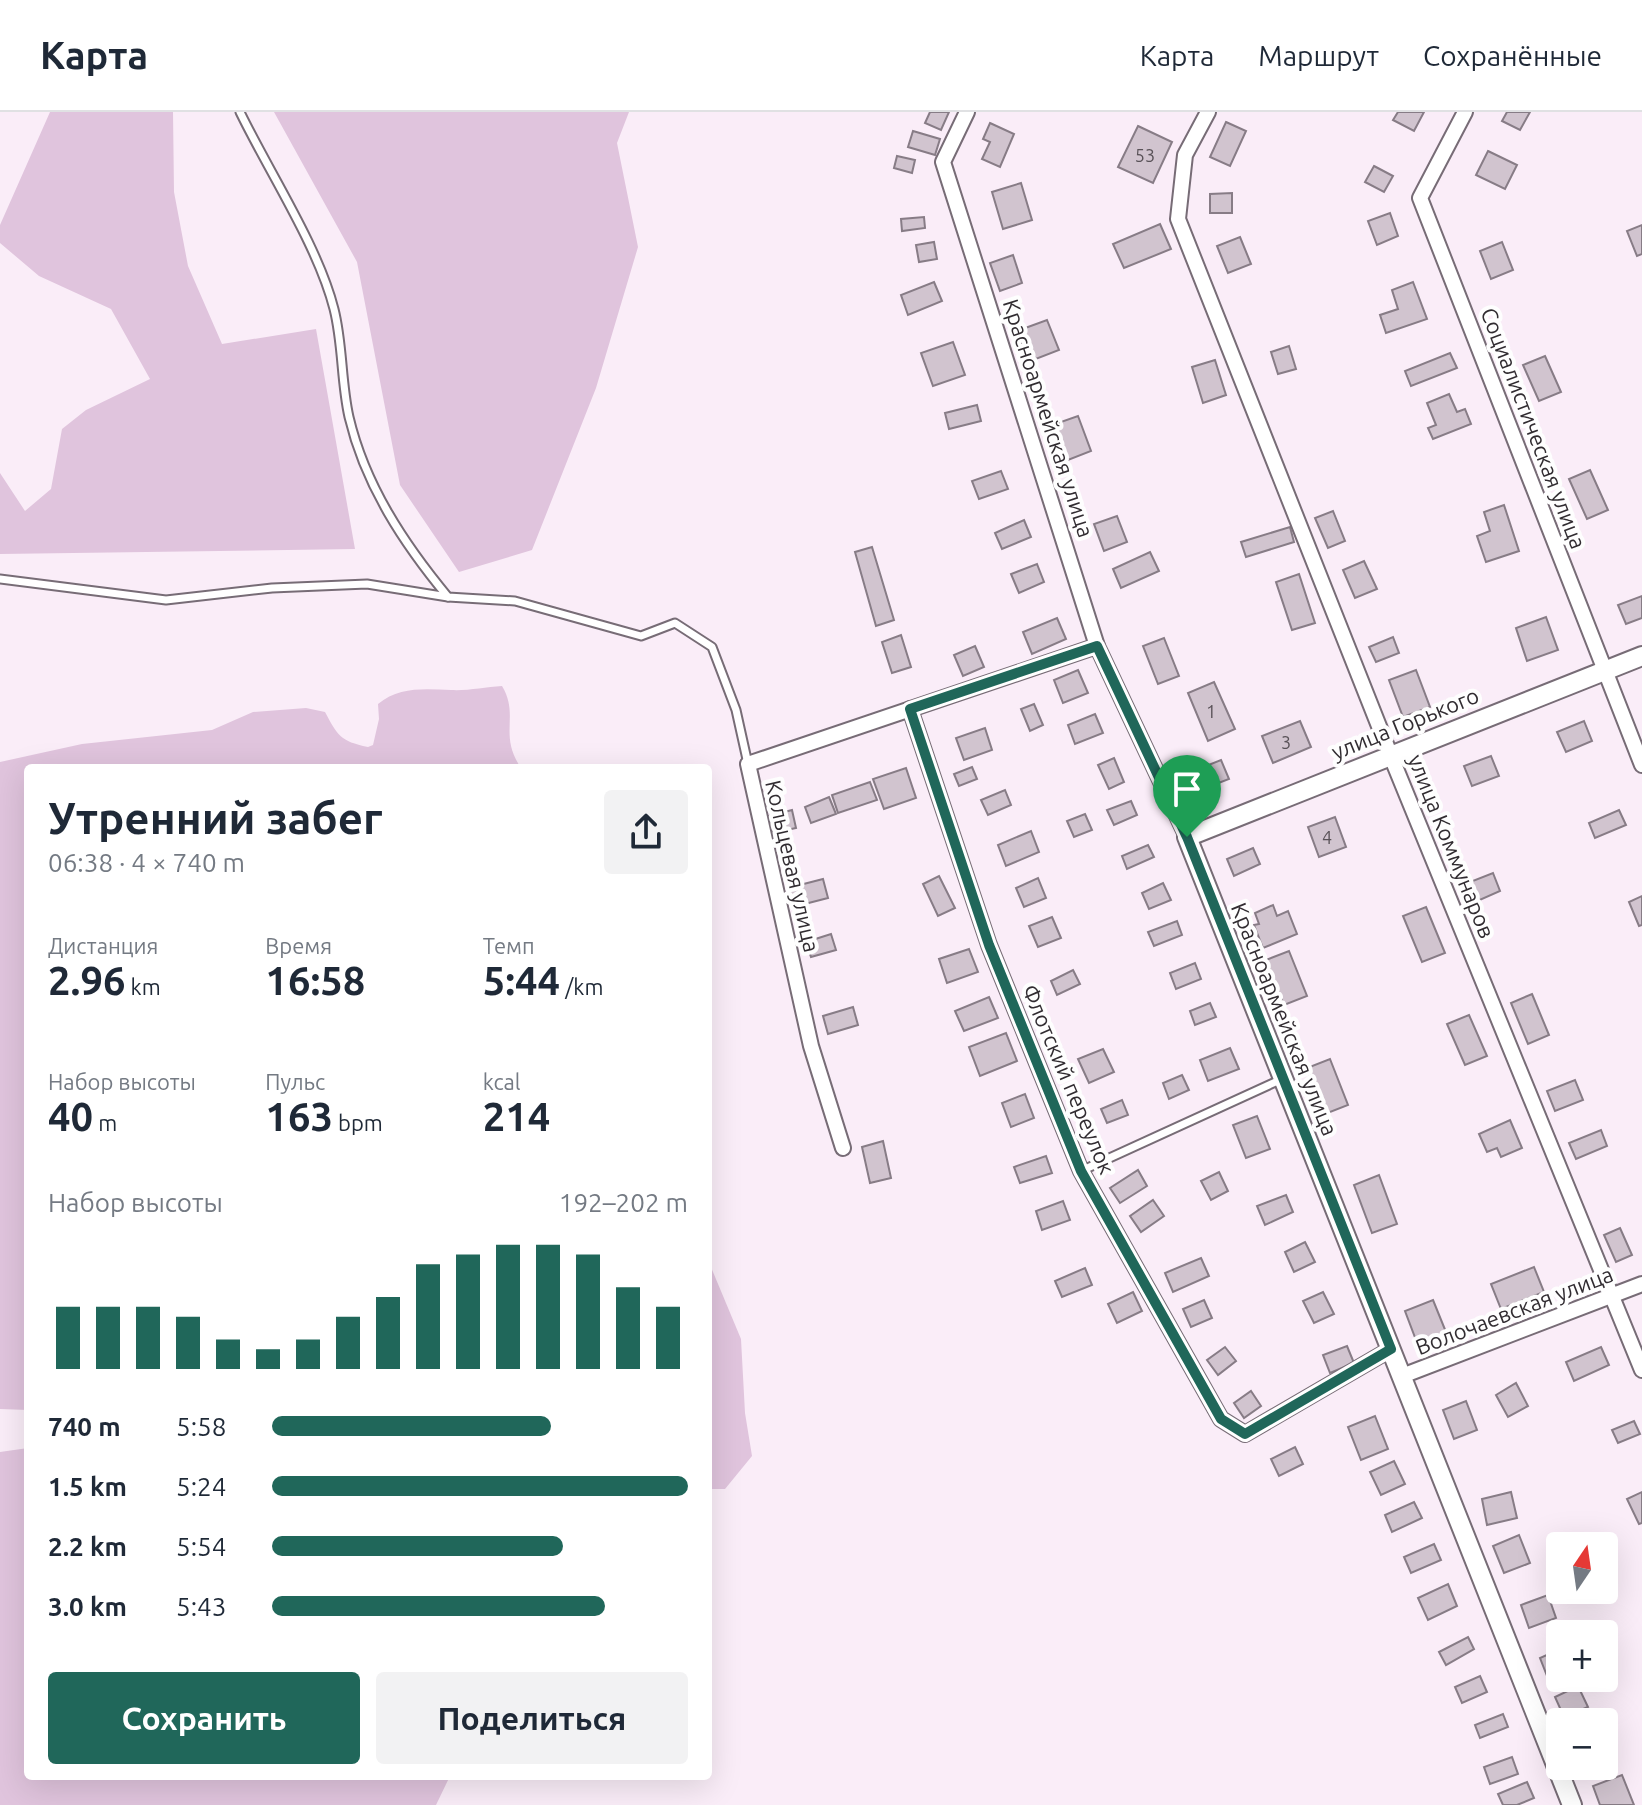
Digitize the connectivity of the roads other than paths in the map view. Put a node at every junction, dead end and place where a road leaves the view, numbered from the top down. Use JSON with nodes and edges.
{"nodes":[{"id":1,"x":240,"y":112,"type":"edge"},
{"id":2,"x":967,"y":112,"type":"edge"},
{"id":3,"x":1208,"y":112,"type":"edge"},
{"id":4,"x":1465,"y":112,"type":"edge"},
{"id":5,"x":0,"y":579,"type":"edge"},
{"id":6,"x":448,"y":597,"type":"junction"},
{"id":7,"x":1097,"y":646,"type":"junction"},
{"id":8,"x":1642,"y":656,"type":"edge"},
{"id":9,"x":1605,"y":671,"type":"junction"},
{"id":10,"x":910,"y":709,"type":"junction"},
{"id":11,"x":1390,"y":754,"type":"junction"},
{"id":12,"x":748,"y":764,"type":"junction"},
{"id":13,"x":1642,"y":765,"type":"edge"},
{"id":14,"x":1187,"y":837,"type":"junction"},
{"id":15,"x":1283,"y":1079,"type":"junction"},
{"id":16,"x":843,"y":1148,"type":"dead end"},
{"id":17,"x":1081,"y":1171,"type":"junction"},
{"id":18,"x":1642,"y":1284,"type":"edge"},
{"id":19,"x":1613,"y":1295,"type":"junction"},
{"id":20,"x":1391,"y":1349,"type":"junction"},
{"id":21,"x":1642,"y":1370,"type":"edge"},
{"id":22,"x":1402,"y":1376,"type":"junction"},
{"id":23,"x":1245,"y":1434,"type":"joint"},
{"id":24,"x":1572,"y":1805,"type":"edge"}],
"edges":[{"from":1,"to":6,"type":"lane"},
{"from":2,"to":7,"type":"street","name":"Красноармейская улица"},
{"from":3,"to":11,"type":"street","name":"улица Коммунаров"},
{"from":4,"to":9,"type":"street","name":"Социалистическая улица"},
{"from":5,"to":6,"type":"lane"},
{"from":6,"to":12,"type":"lane"},
{"from":7,"to":10,"type":"street","name":"Кольцевая улица"},
{"from":7,"to":14,"type":"street","name":"Красноармейская улица"},
{"from":8,"to":9,"type":"street","name":"улица Горького"},
{"from":9,"to":11,"type":"street","name":"улица Горького"},
{"from":9,"to":13,"type":"street","name":"Социалистическая улица"},
{"from":10,"to":12,"type":"street","name":"Кольцевая улица"},
{"from":10,"to":17,"type":"street","name":"Флотский переулок"},
{"from":11,"to":14,"type":"street","name":"улица Горького"},
{"from":11,"to":19,"type":"street","name":"улица Коммунаров"},
{"from":12,"to":16,"type":"street","name":"Кольцевая улица"},
{"from":14,"to":15,"type":"street","name":"Красноармейская улица"},
{"from":15,"to":17,"type":"lane"},
{"from":15,"to":20,"type":"street","name":"Красноармейская улица"},
{"from":17,"to":23,"type":"street","name":"Флотский переулок"},
{"from":18,"to":19,"type":"street","name":"Волочаевская улица"},
{"from":19,"to":21,"type":"street","name":"улица Коммунаров"},
{"from":19,"to":22,"type":"street","name":"Волочаевская улица"},
{"from":20,"to":22,"type":"street","name":"Красноармейская улица"},
{"from":20,"to":23,"type":"street","name":"Волочаевская улица"},
{"from":22,"to":24,"type":"street","name":"Красноармейская улица"}]}
